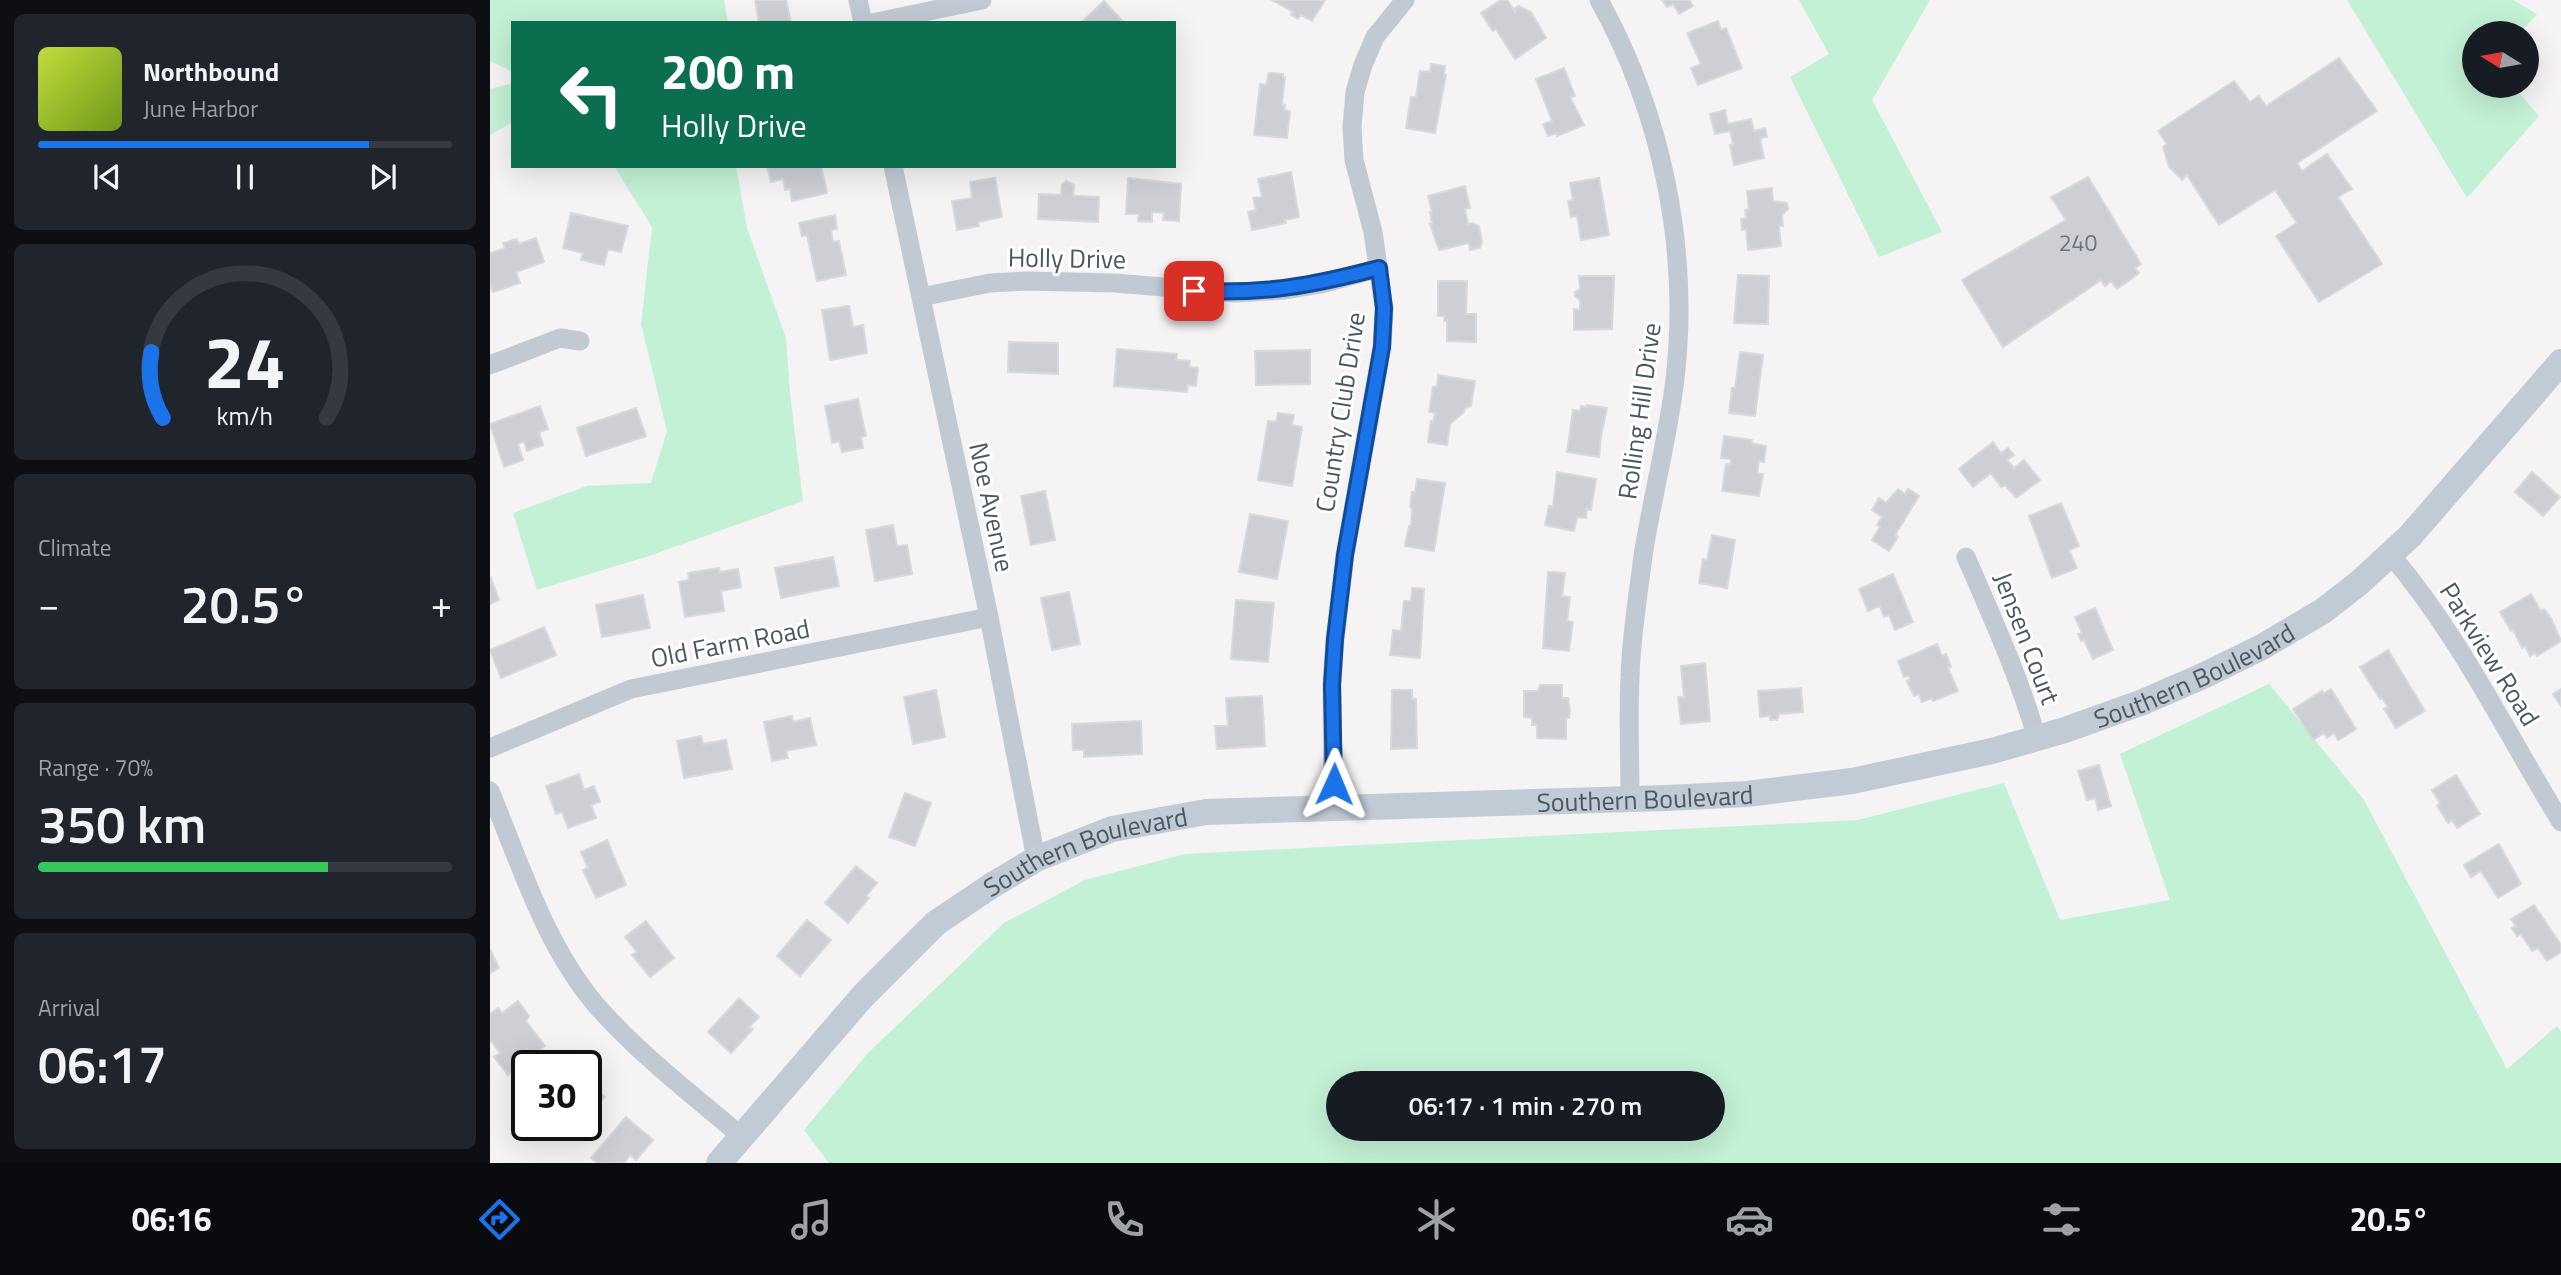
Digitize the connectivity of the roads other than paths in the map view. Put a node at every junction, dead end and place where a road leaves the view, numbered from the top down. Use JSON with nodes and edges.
{"nodes":[{"id":1,"x":858,"y":0,"type":"edge"},
{"id":2,"x":982,"y":0,"type":"edge"},
{"id":3,"x":1405,"y":0,"type":"edge"},
{"id":4,"x":1599,"y":0,"type":"edge"},
{"id":5,"x":863,"y":21,"type":"edge"},
{"id":6,"x":882,"y":21,"type":"edge"},
{"id":7,"x":893,"y":168,"type":"edge"},
{"id":8,"x":1379,"y":268,"type":"junction"},
{"id":9,"x":921,"y":297,"type":"junction"},
{"id":10,"x":580,"y":341,"type":"dead end"},
{"id":11,"x":2561,"y":362,"type":"edge"},
{"id":12,"x":490,"y":365,"type":"edge"},
{"id":13,"x":2390,"y":554,"type":"junction"},
{"id":14,"x":1966,"y":557,"type":"dead end"},
{"id":15,"x":989,"y":617,"type":"junction"},
{"id":16,"x":2037,"y":738,"type":"junction"},
{"id":17,"x":490,"y":748,"type":"edge"},
{"id":18,"x":490,"y":792,"type":"edge"},
{"id":19,"x":1630,"y":800,"type":"junction"},
{"id":20,"x":1333,"y":808,"type":"junction"},
{"id":21,"x":2561,"y":822,"type":"edge"},
{"id":22,"x":1036,"y":859,"type":"junction"},
{"id":23,"x":742,"y":1137,"type":"junction"},
{"id":24,"x":719,"y":1163,"type":"edge"}],
"edges":[{"from":1,"to":5,"type":"street"},
{"from":2,"to":6,"type":"street"},
{"from":3,"to":8,"type":"street","name":"Country Club Drive"},
{"from":4,"to":19,"type":"street","name":"Rolling Hill Drive"},
{"from":7,"to":9,"type":"street","name":"Noe Avenue"},
{"from":8,"to":9,"type":"street","name":"Holly Drive"},
{"from":8,"to":20,"type":"street","name":"Country Club Drive"},
{"from":9,"to":15,"type":"street","name":"Noe Avenue"},
{"from":10,"to":12,"type":"street"},
{"from":11,"to":13,"type":"main road","name":"Southern Boulevard"},
{"from":13,"to":16,"type":"main road","name":"Southern Boulevard"},
{"from":13,"to":21,"type":"street","name":"Parkview Road"},
{"from":14,"to":16,"type":"street","name":"Jensen Court"},
{"from":15,"to":17,"type":"street","name":"Old Farm Road"},
{"from":15,"to":22,"type":"street","name":"Noe Avenue"},
{"from":16,"to":19,"type":"main road","name":"Southern Boulevard"},
{"from":18,"to":23,"type":"street"},
{"from":19,"to":20,"type":"main road","name":"Southern Boulevard"},
{"from":20,"to":22,"type":"main road","name":"Southern Boulevard"},
{"from":22,"to":23,"type":"main road","name":"Southern Boulevard"},
{"from":23,"to":24,"type":"main road","name":"Southern Boulevard"}]}
